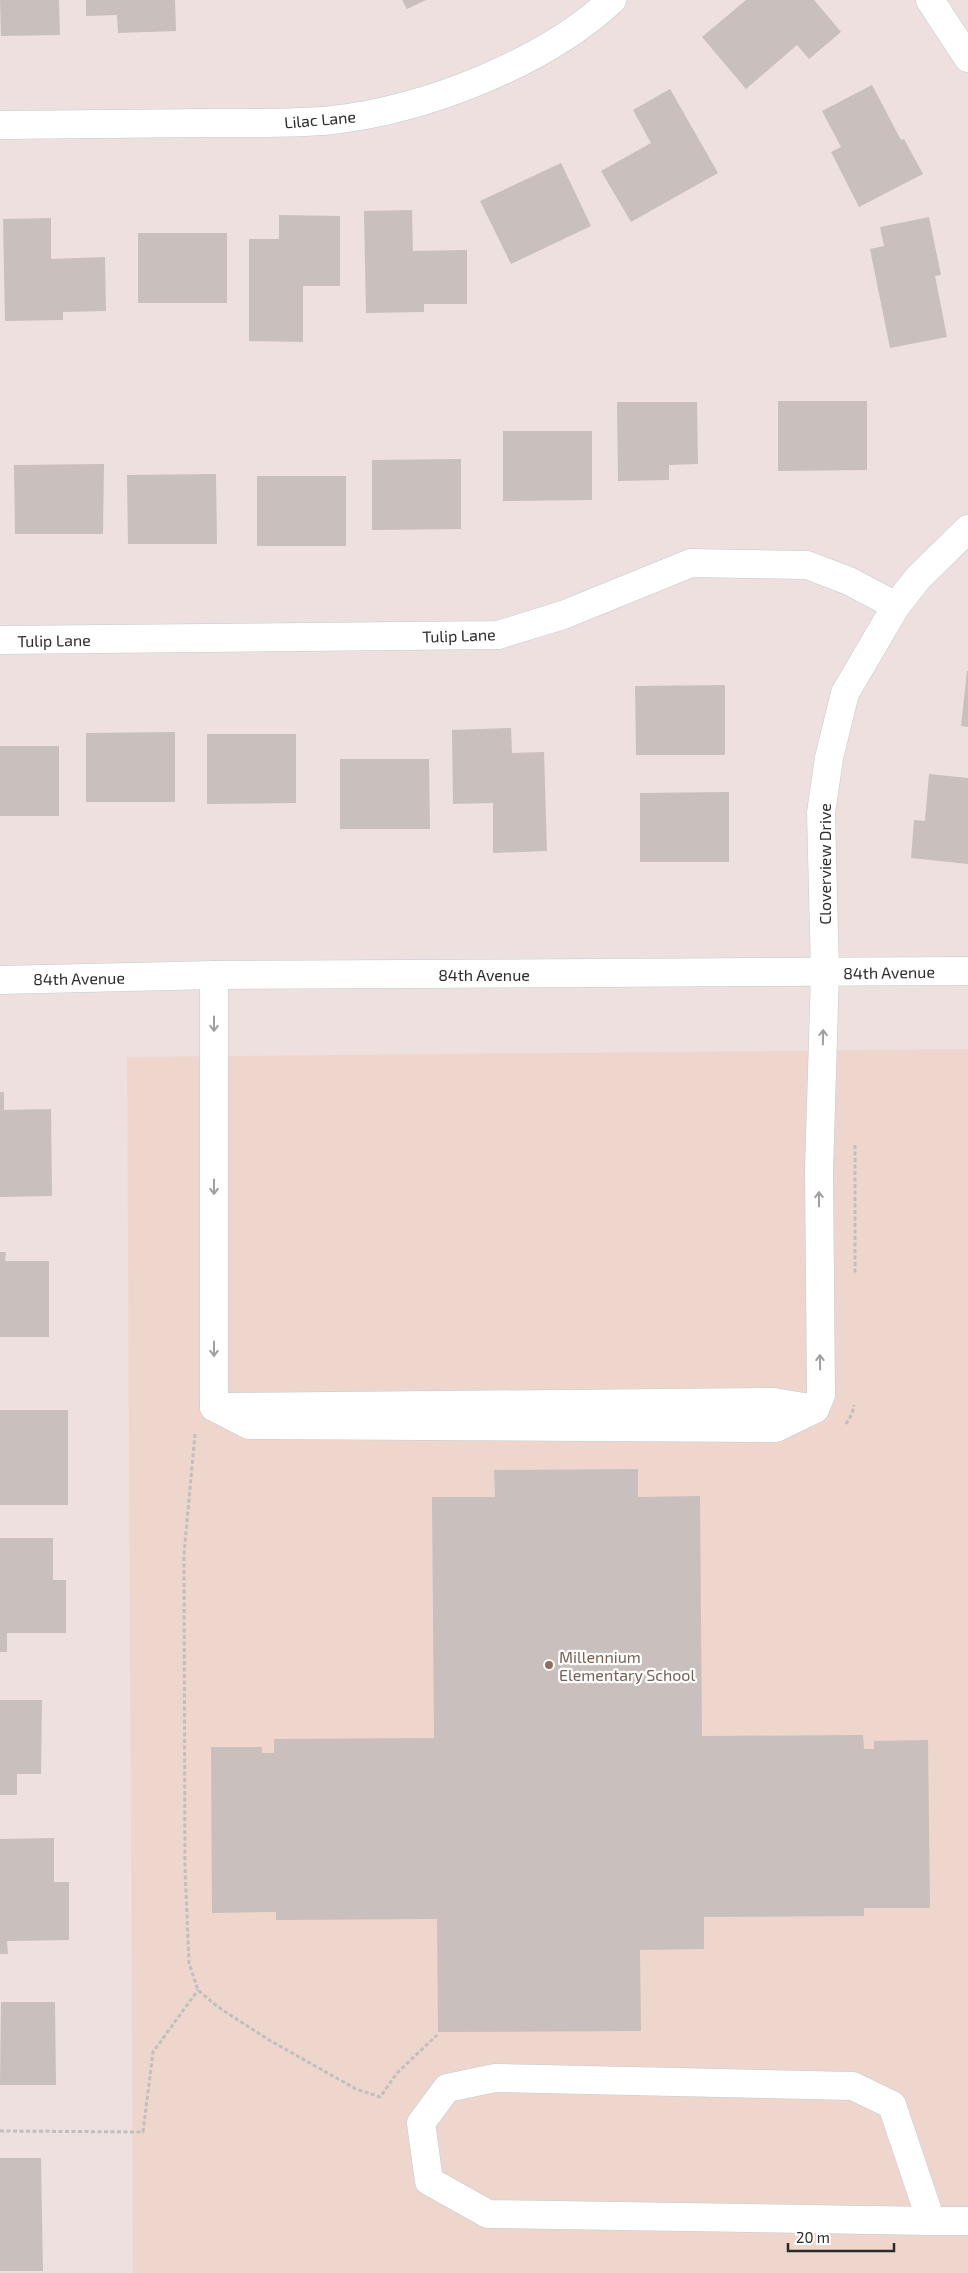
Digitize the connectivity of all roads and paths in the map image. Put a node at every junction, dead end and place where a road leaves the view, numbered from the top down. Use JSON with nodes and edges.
{"nodes":[{"id":1,"x":612,"y":0,"type":"edge"},
{"id":2,"x":930,"y":0,"type":"edge"},
{"id":3,"x":968,"y":58,"type":"edge"},
{"id":4,"x":0,"y":125,"type":"edge"},
{"id":5,"x":968,"y":529,"type":"edge"},
{"id":6,"x":896,"y":606,"type":"junction"},
{"id":7,"x":0,"y":640,"type":"edge"},
{"id":8,"x":968,"y":971,"type":"edge"},
{"id":9,"x":825,"y":973,"type":"junction"},
{"id":10,"x":214,"y":975,"type":"junction"},
{"id":11,"x":0,"y":980,"type":"edge"},
{"id":12,"x":855,"y":1140,"type":"dead end"},
{"id":13,"x":855,"y":1278,"type":"dead end"},
{"id":14,"x":855,"y":1398,"type":"dead end"},
{"id":15,"x":192,"y":1428,"type":"dead end"},
{"id":16,"x":842,"y":1429,"type":"dead end"},
{"id":17,"x":196,"y":1434,"type":"junction"},
{"id":18,"x":201,"y":1438,"type":"dead end"},
{"id":19,"x":198,"y":1990,"type":"junction"},
{"id":20,"x":437,"y":2035,"type":"dead end"},
{"id":21,"x":0,"y":2131,"type":"edge"},
{"id":22,"x":932,"y":2221,"type":"junction"},
{"id":23,"x":968,"y":2221,"type":"edge"}],
"edges":[{"from":1,"to":4,"type":"street","name":"Lilac Lane"},
{"from":2,"to":3,"type":"street"},
{"from":5,"to":6,"type":"street","name":"Cloverview Drive"},
{"from":6,"to":7,"type":"street","name":"Tulip Lane"},
{"from":6,"to":9,"type":"street","name":"Cloverview Drive"},
{"from":8,"to":9,"type":"street","name":"84th Avenue"},
{"from":9,"to":10,"type":"street","name":"84th Avenue"},
{"from":10,"to":9,"type":"street","name":"Cloverview Drive","one_way":true},
{"from":10,"to":11,"type":"street","name":"84th Avenue"},
{"from":12,"to":13,"type":"path"},
{"from":14,"to":16,"type":"path"},
{"from":15,"to":17,"type":"path"},
{"from":17,"to":18,"type":"path"},
{"from":17,"to":19,"type":"path"},
{"from":19,"to":20,"type":"path"},
{"from":19,"to":21,"type":"path"},
{"from":22,"to":22,"type":"street"},
{"from":22,"to":23,"type":"street"}]}
